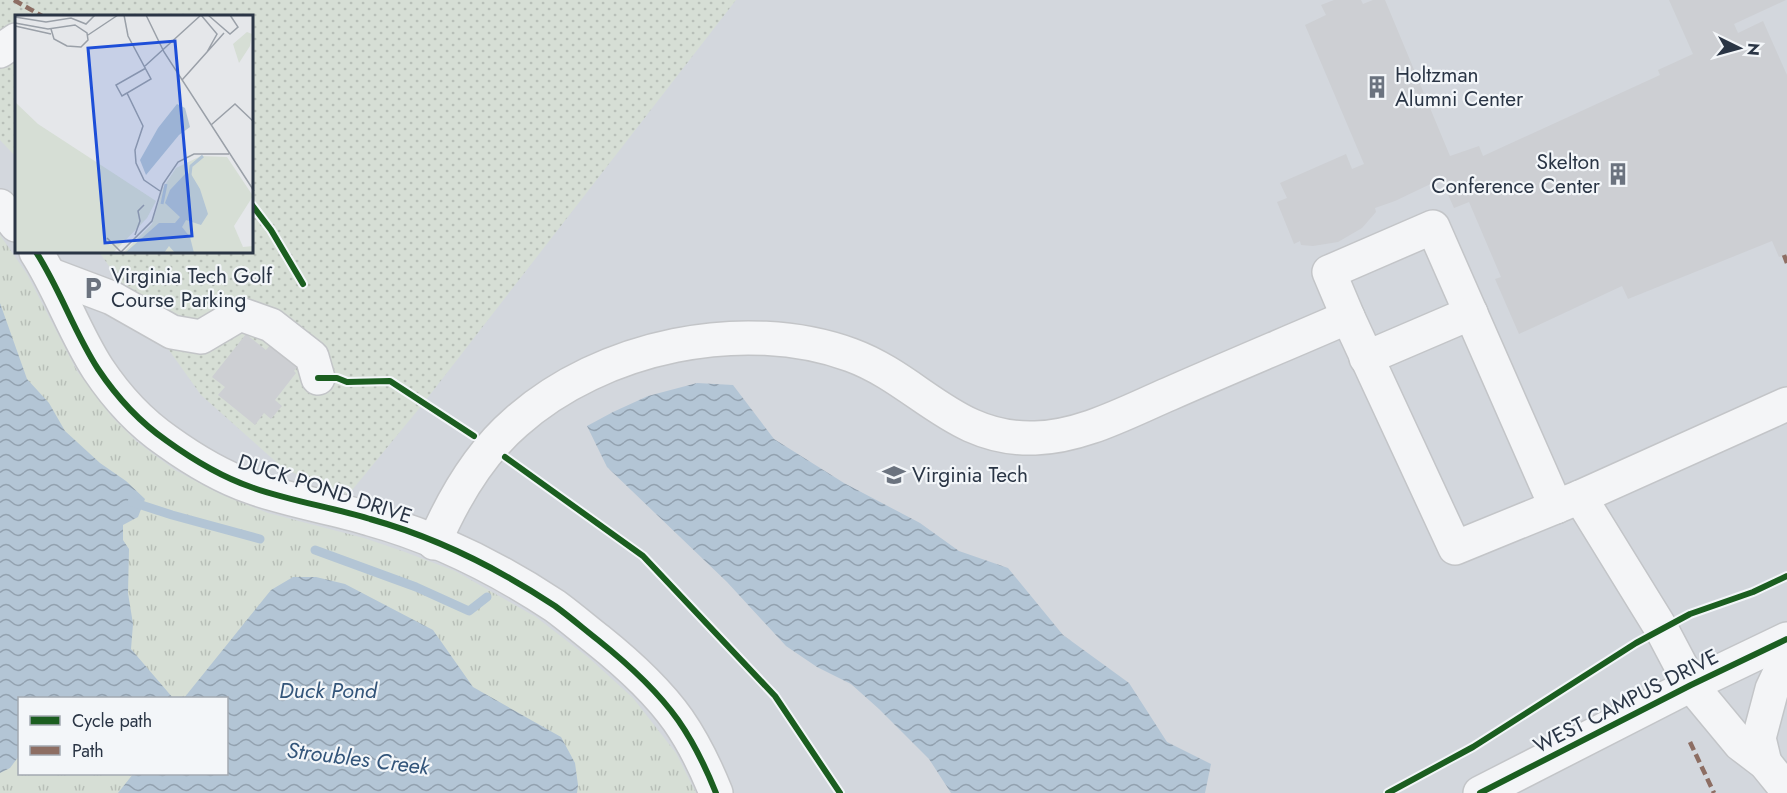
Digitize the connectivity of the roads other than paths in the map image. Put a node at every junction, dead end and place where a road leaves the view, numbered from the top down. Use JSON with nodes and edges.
{"nodes":[{"id":1,"x":15,"y":41,"type":"edge"},
{"id":2,"x":0,"y":51,"type":"edge"},
{"id":3,"x":0,"y":206,"type":"edge"},
{"id":4,"x":15,"y":224,"type":"edge"},
{"id":5,"x":44,"y":264,"type":"edge"},
{"id":6,"x":1471,"y":313,"type":"junction"},
{"id":7,"x":1348,"y":317,"type":"junction"},
{"id":8,"x":1366,"y":358,"type":"junction"},
{"id":9,"x":318,"y":378,"type":"dead end"},
{"id":10,"x":1787,"y":404,"type":"edge"},
{"id":11,"x":1568,"y":502,"type":"junction"},
{"id":12,"x":434,"y":543,"type":"junction"},
{"id":13,"x":1787,"y":639,"type":"edge"},
{"id":14,"x":1787,"y":657,"type":"edge"},
{"id":15,"x":1691,"y":686,"type":"junction"},
{"id":16,"x":1765,"y":763,"type":"junction"},
{"id":17,"x":1787,"y":790,"type":"edge"},
{"id":18,"x":716,"y":793,"type":"edge"},
{"id":19,"x":1480,"y":793,"type":"edge"}],
"edges":[{"from":1,"to":2,"type":"street"},
{"from":3,"to":4,"type":"street"},
{"from":5,"to":9,"type":"street"},
{"from":5,"to":12,"type":"street","name":"DUCK POND DRIVE"},
{"from":6,"to":7,"type":"street"},
{"from":6,"to":8,"type":"street"},
{"from":6,"to":11,"type":"street"},
{"from":7,"to":8,"type":"street"},
{"from":7,"to":12,"type":"street"},
{"from":8,"to":11,"type":"street"},
{"from":10,"to":11,"type":"street"},
{"from":11,"to":15,"type":"street"},
{"from":12,"to":18,"type":"street","name":"DUCK POND DRIVE"},
{"from":13,"to":15,"type":"street","name":"WEST CAMPUS DRIVE"},
{"from":14,"to":16,"type":"street"},
{"from":15,"to":16,"type":"street"},
{"from":15,"to":19,"type":"street","name":"WEST CAMPUS DRIVE"},
{"from":16,"to":17,"type":"street"}]}
